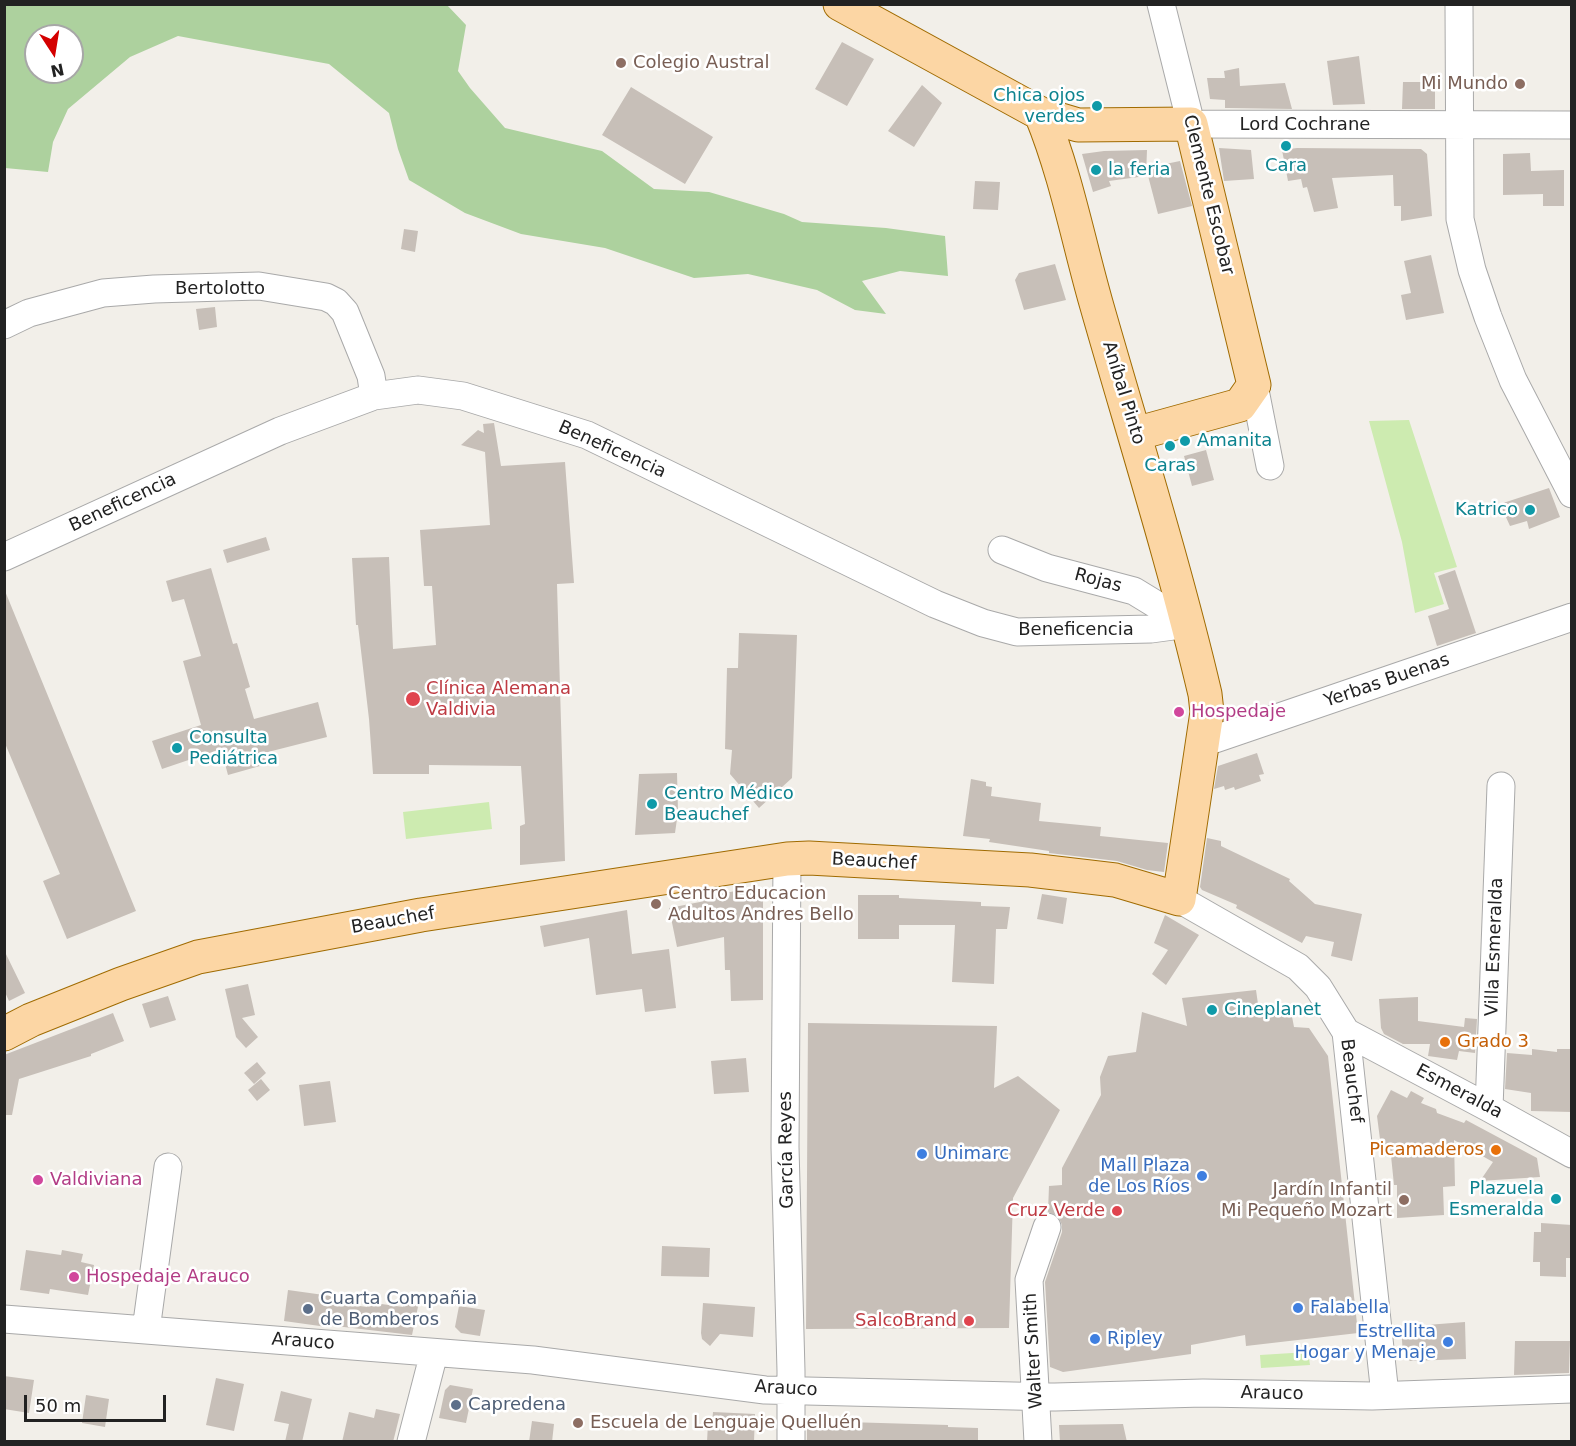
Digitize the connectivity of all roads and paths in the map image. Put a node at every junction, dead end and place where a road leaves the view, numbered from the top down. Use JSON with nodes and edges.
{"nodes":[{"id":1,"x":840,"y":4,"type":"edge"},
{"id":2,"x":1161,"y":4,"type":"edge"},
{"id":3,"x":1459,"y":4,"type":"edge"},
{"id":4,"x":1041,"y":114,"type":"junction"},
{"id":5,"x":1191,"y":124,"type":"junction"},
{"id":6,"x":1460,"y":125,"type":"junction"},
{"id":7,"x":1572,"y":125,"type":"edge"},
{"id":8,"x":4,"y":325,"type":"edge"},
{"id":9,"x":1254,"y":385,"type":"junction"},
{"id":10,"x":374,"y":396,"type":"junction"},
{"id":11,"x":1136,"y":434,"type":"junction"},
{"id":12,"x":1270,"y":466,"type":"dead end"},
{"id":13,"x":1572,"y":494,"type":"edge"},
{"id":14,"x":1002,"y":549,"type":"dead end"},
{"id":15,"x":4,"y":557,"type":"edge"},
{"id":16,"x":1572,"y":617,"type":"edge"},
{"id":17,"x":1188,"y":624,"type":"junction"},
{"id":18,"x":1202,"y":741,"type":"junction"},
{"id":19,"x":1501,"y":786,"type":"dead end"},
{"id":20,"x":788,"y":859,"type":"junction"},
{"id":21,"x":1179,"y":899,"type":"junction"},
{"id":22,"x":1346,"y":1032,"type":"junction"},
{"id":23,"x":4,"y":1034,"type":"edge"},
{"id":24,"x":1489,"y":1108,"type":"junction"},
{"id":25,"x":1572,"y":1154,"type":"edge"},
{"id":26,"x":168,"y":1167,"type":"dead end"},
{"id":27,"x":1047,"y":1227,"type":"dead end"},
{"id":28,"x":4,"y":1319,"type":"edge"},
{"id":29,"x":146,"y":1330,"type":"junction"},
{"id":30,"x":434,"y":1353,"type":"junction"},
{"id":31,"x":1572,"y":1389,"type":"edge"},
{"id":32,"x":791,"y":1391,"type":"junction"},
{"id":33,"x":1385,"y":1395,"type":"junction"},
{"id":34,"x":1037,"y":1397,"type":"junction"},
{"id":35,"x":411,"y":1442,"type":"edge"},
{"id":36,"x":791,"y":1442,"type":"edge"},
{"id":37,"x":1038,"y":1442,"type":"edge"}],
"edges":[{"from":1,"to":4,"type":"main road"},
{"from":2,"to":5,"type":"street","name":"Clemente Escobar"},
{"from":3,"to":6,"type":"street"},
{"from":4,"to":5,"type":"main road","name":"Lord Cochrane"},
{"from":4,"to":11,"type":"main road","name":"Aníbal Pinto"},
{"from":5,"to":6,"type":"street","name":"Lord Cochrane"},
{"from":5,"to":9,"type":"main road","name":"Clemente Escobar"},
{"from":6,"to":7,"type":"street","name":"Lord Cochrane"},
{"from":6,"to":13,"type":"street"},
{"from":8,"to":10,"type":"street","name":"Bertolotto"},
{"from":9,"to":11,"type":"main road"},
{"from":9,"to":12,"type":"street","name":"Clemente Escobar"},
{"from":10,"to":15,"type":"street","name":"Beneficencia"},
{"from":10,"to":17,"type":"street","name":"Beneficencia"},
{"from":11,"to":17,"type":"main road","name":"Aníbal Pinto"},
{"from":14,"to":17,"type":"street","name":"Rojas"},
{"from":16,"to":18,"type":"street","name":"Yerbas Buenas"},
{"from":17,"to":18,"type":"main road","name":"Aníbal Pinto"},
{"from":18,"to":21,"type":"main road","name":"Aníbal Pinto"},
{"from":19,"to":24,"type":"street","name":"Villa Esmeralda"},
{"from":20,"to":21,"type":"main road","name":"Beauchef"},
{"from":20,"to":23,"type":"main road","name":"Beauchef"},
{"from":20,"to":32,"type":"street","name":"García Reyes"},
{"from":21,"to":22,"type":"street","name":"Beauchef"},
{"from":22,"to":24,"type":"street","name":"Esmeralda"},
{"from":22,"to":33,"type":"street","name":"Beauchef"},
{"from":24,"to":25,"type":"street","name":"Esmeralda"},
{"from":26,"to":29,"type":"street"},
{"from":27,"to":34,"type":"street","name":"Walter Smith"},
{"from":28,"to":29,"type":"street","name":"Arauco"},
{"from":29,"to":30,"type":"street","name":"Arauco"},
{"from":30,"to":32,"type":"street","name":"Arauco"},
{"from":30,"to":35,"type":"street"},
{"from":31,"to":33,"type":"street","name":"Arauco"},
{"from":32,"to":34,"type":"street","name":"Arauco"},
{"from":32,"to":36,"type":"street","name":"García Reyes"},
{"from":33,"to":34,"type":"street","name":"Arauco"},
{"from":34,"to":37,"type":"street","name":"Walter Smith"}]}
